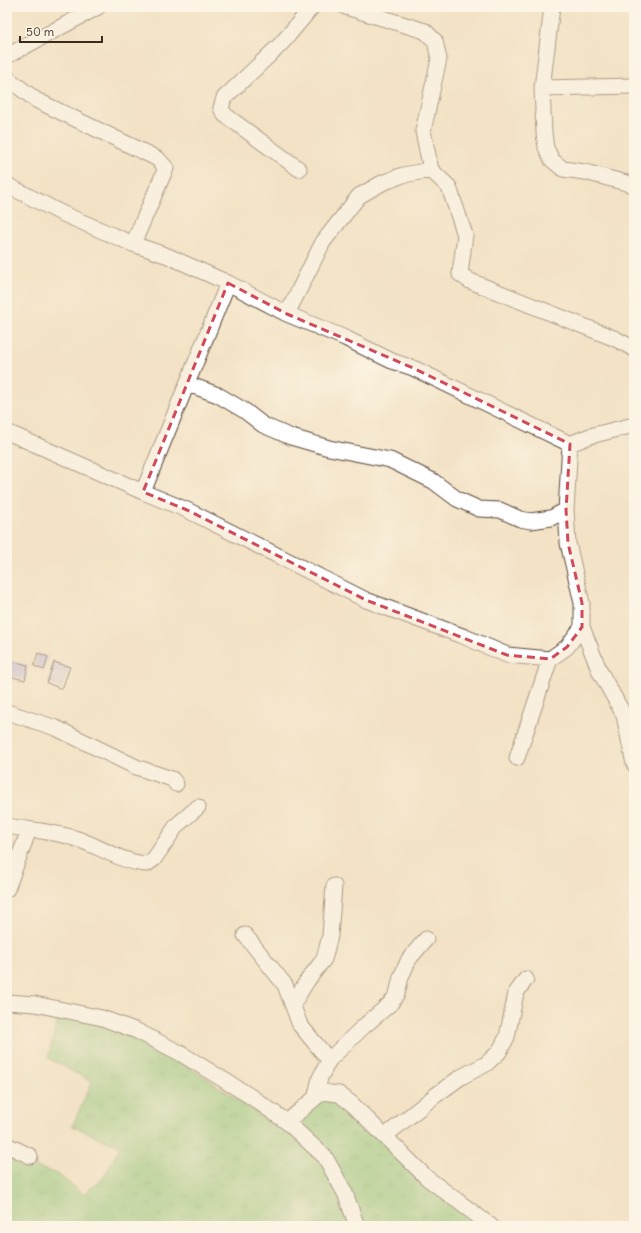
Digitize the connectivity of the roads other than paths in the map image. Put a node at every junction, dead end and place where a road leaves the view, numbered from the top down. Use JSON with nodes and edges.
{"nodes":[{"id":1,"x":98,"y":7,"type":"edge"},
{"id":2,"x":312,"y":7,"type":"edge"},
{"id":3,"x":346,"y":7,"type":"edge"},
{"id":4,"x":552,"y":7,"type":"edge"},
{"id":5,"x":7,"y":56,"type":"edge"},
{"id":6,"x":7,"y":78,"type":"edge"},
{"id":7,"x":634,"y":86,"type":"edge"},
{"id":8,"x":542,"y":88,"type":"junction"},
{"id":9,"x":299,"y":169,"type":"dead end"},
{"id":10,"x":431,"y":170,"type":"junction"},
{"id":11,"x":7,"y":185,"type":"edge"},
{"id":12,"x":634,"y":185,"type":"edge"},
{"id":13,"x":132,"y":244,"type":"junction"},
{"id":14,"x":228,"y":283,"type":"junction"},
{"id":15,"x":287,"y":314,"type":"junction"},
{"id":16,"x":634,"y":349,"type":"edge"},
{"id":17,"x":188,"y":384,"type":"junction"},
{"id":18,"x":634,"y":425,"type":"edge"},
{"id":19,"x":7,"y":432,"type":"edge"},
{"id":20,"x":570,"y":444,"type":"junction"},
{"id":21,"x":143,"y":492,"type":"junction"},
{"id":22,"x":566,"y":510,"type":"junction"},
{"id":23,"x":582,"y":627,"type":"junction"},
{"id":24,"x":550,"y":658,"type":"junction"},
{"id":25,"x":7,"y":712,"type":"edge"},
{"id":26,"x":517,"y":758,"type":"dead end"},
{"id":27,"x":634,"y":764,"type":"edge"},
{"id":28,"x":176,"y":784,"type":"dead end"},
{"id":29,"x":198,"y":807,"type":"dead end"},
{"id":30,"x":7,"y":826,"type":"edge"},
{"id":31,"x":29,"y":830,"type":"junction"},
{"id":32,"x":334,"y":886,"type":"dead end"},
{"id":33,"x":7,"y":889,"type":"edge"},
{"id":34,"x":245,"y":935,"type":"dead end"},
{"id":35,"x":426,"y":939,"type":"dead end"},
{"id":36,"x":526,"y":979,"type":"dead end"},
{"id":37,"x":7,"y":1002,"type":"edge"},
{"id":38,"x":293,"y":1004,"type":"junction"},
{"id":39,"x":329,"y":1060,"type":"junction"},
{"id":40,"x":316,"y":1095,"type":"junction"},
{"id":41,"x":287,"y":1122,"type":"junction"},
{"id":42,"x":385,"y":1136,"type":"junction"},
{"id":43,"x":7,"y":1145,"type":"edge"},
{"id":44,"x":30,"y":1156,"type":"dead end"},
{"id":45,"x":357,"y":1226,"type":"edge"},
{"id":46,"x":491,"y":1226,"type":"edge"}],
"edges":[{"from":1,"to":5,"type":"street"},
{"from":2,"to":9,"type":"street"},
{"from":3,"to":10,"type":"street"},
{"from":4,"to":8,"type":"street"},
{"from":6,"to":13,"type":"street"},
{"from":7,"to":8,"type":"street"},
{"from":8,"to":12,"type":"street"},
{"from":10,"to":15,"type":"street"},
{"from":10,"to":16,"type":"street"},
{"from":11,"to":13,"type":"street"},
{"from":13,"to":14,"type":"street"},
{"from":14,"to":15,"type":"street"},
{"from":14,"to":17,"type":"street"},
{"from":15,"to":20,"type":"street"},
{"from":17,"to":21,"type":"street"},
{"from":17,"to":22,"type":"street"},
{"from":18,"to":20,"type":"street"},
{"from":19,"to":21,"type":"street"},
{"from":20,"to":22,"type":"street"},
{"from":21,"to":24,"type":"street"},
{"from":22,"to":23,"type":"street"},
{"from":23,"to":24,"type":"street"},
{"from":23,"to":27,"type":"street"},
{"from":24,"to":26,"type":"street"},
{"from":25,"to":28,"type":"street"},
{"from":29,"to":31,"type":"street"},
{"from":30,"to":31,"type":"street"},
{"from":31,"to":33,"type":"street"},
{"from":32,"to":38,"type":"street"},
{"from":34,"to":38,"type":"street"},
{"from":35,"to":39,"type":"street"},
{"from":36,"to":42,"type":"street"},
{"from":37,"to":41,"type":"street"},
{"from":38,"to":39,"type":"street"},
{"from":39,"to":40,"type":"street"},
{"from":40,"to":41,"type":"street"},
{"from":40,"to":42,"type":"street"},
{"from":41,"to":45,"type":"street"},
{"from":42,"to":46,"type":"street"},
{"from":43,"to":44,"type":"street"}]}
